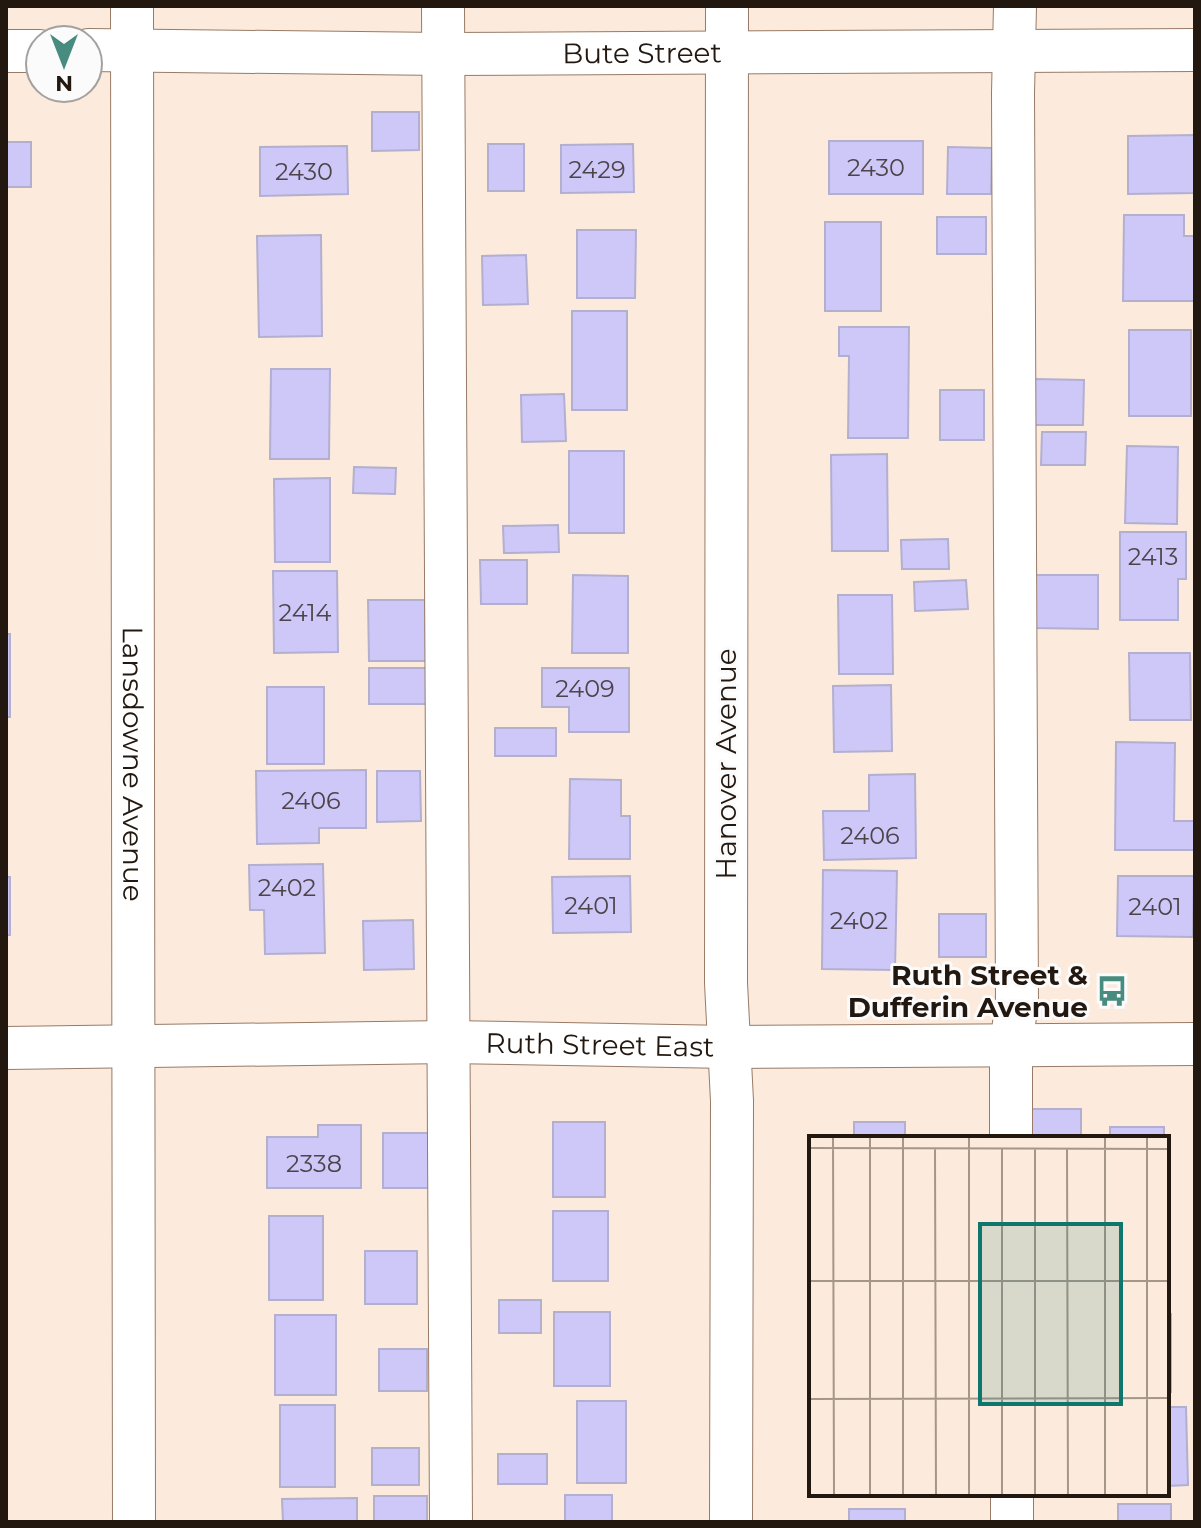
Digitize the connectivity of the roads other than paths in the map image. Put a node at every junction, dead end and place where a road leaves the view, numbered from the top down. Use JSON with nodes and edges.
{"nodes":[{"id":1,"x":132,"y":6,"type":"edge"},
{"id":2,"x":443,"y":6,"type":"edge"},
{"id":3,"x":727,"y":6,"type":"edge"},
{"id":4,"x":1015,"y":6,"type":"edge"},
{"id":5,"x":1013,"y":50,"type":"junction"},
{"id":6,"x":1195,"y":50,"type":"edge"},
{"id":7,"x":104,"y":51,"type":"edge"},
{"id":8,"x":131,"y":52,"type":"junction"},
{"id":9,"x":443,"y":54,"type":"junction"},
{"id":10,"x":727,"y":54,"type":"junction"},
{"id":11,"x":448,"y":1042,"type":"junction"},
{"id":12,"x":1011,"y":1044,"type":"junction"},
{"id":13,"x":1195,"y":1044,"type":"edge"},
{"id":14,"x":133,"y":1047,"type":"junction"},
{"id":15,"x":729,"y":1047,"type":"junction"},
{"id":16,"x":6,"y":1048,"type":"edge"},
{"id":17,"x":1011,"y":1136,"type":"edge"},
{"id":18,"x":1012,"y":1496,"type":"edge"},
{"id":19,"x":134,"y":1522,"type":"edge"},
{"id":20,"x":451,"y":1522,"type":"edge"},
{"id":21,"x":731,"y":1522,"type":"edge"},
{"id":22,"x":1012,"y":1522,"type":"edge"}],
"edges":[{"from":1,"to":8,"type":"street","name":"Lansdowne Avenue"},
{"from":2,"to":9,"type":"street"},
{"from":3,"to":10,"type":"street","name":"Hanover Avenue"},
{"from":4,"to":5,"type":"street"},
{"from":5,"to":6,"type":"street","name":"Bute Street"},
{"from":5,"to":10,"type":"street","name":"Bute Street"},
{"from":5,"to":12,"type":"street"},
{"from":7,"to":8,"type":"street","name":"Bute Street"},
{"from":8,"to":9,"type":"street","name":"Bute Street"},
{"from":8,"to":14,"type":"street","name":"Lansdowne Avenue"},
{"from":9,"to":10,"type":"street","name":"Bute Street"},
{"from":9,"to":11,"type":"street"},
{"from":10,"to":15,"type":"street","name":"Hanover Avenue"},
{"from":11,"to":14,"type":"street","name":"Ruth Street East"},
{"from":11,"to":15,"type":"street","name":"Ruth Street East"},
{"from":11,"to":20,"type":"street"},
{"from":12,"to":13,"type":"street","name":"Ruth Street East"},
{"from":12,"to":15,"type":"street","name":"Ruth Street East"},
{"from":12,"to":17,"type":"street"},
{"from":14,"to":16,"type":"street","name":"Ruth Street East"},
{"from":14,"to":19,"type":"street","name":"Lansdowne Avenue"},
{"from":15,"to":21,"type":"street","name":"Hanover Avenue"},
{"from":18,"to":22,"type":"street"}]}
